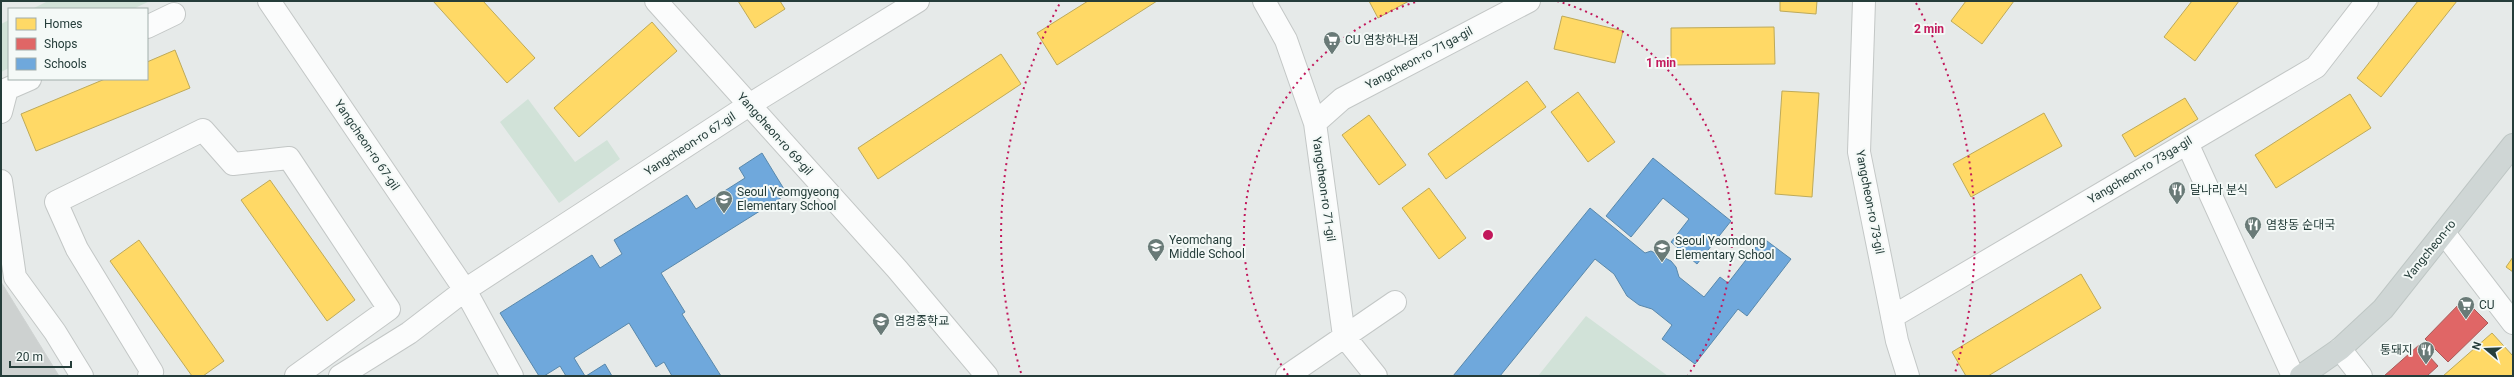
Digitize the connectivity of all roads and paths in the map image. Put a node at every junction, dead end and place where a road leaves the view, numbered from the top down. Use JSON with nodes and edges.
{"nodes":[{"id":1,"x":268,"y":1,"type":"edge"},
{"id":2,"x":656,"y":1,"type":"edge"},
{"id":3,"x":918,"y":1,"type":"edge"},
{"id":4,"x":1264,"y":1,"type":"edge"},
{"id":5,"x":1529,"y":1,"type":"edge"},
{"id":6,"x":1864,"y":1,"type":"edge"},
{"id":7,"x":2367,"y":1,"type":"edge"},
{"id":8,"x":174,"y":14,"type":"dead end"},
{"id":9,"x":148,"y":27,"type":"edge"},
{"id":10,"x":28,"y":80,"type":"edge"},
{"id":11,"x":749,"y":105,"type":"junction"},
{"id":12,"x":1,"y":112,"type":"edge"},
{"id":13,"x":1315,"y":123,"type":"junction"},
{"id":14,"x":2187,"y":142,"type":"junction"},
{"id":15,"x":2513,"y":145,"type":"edge"},
{"id":16,"x":1,"y":181,"type":"edge"},
{"id":17,"x":2444,"y":233,"type":"junction"},
{"id":18,"x":465,"y":290,"type":"junction"},
{"id":19,"x":1395,"y":302,"type":"dead end"},
{"id":20,"x":389,"y":309,"type":"junction"},
{"id":21,"x":1892,"y":317,"type":"junction"},
{"id":22,"x":2513,"y":323,"type":"edge"},
{"id":23,"x":409,"y":333,"type":"junction"},
{"id":24,"x":1344,"y":336,"type":"junction"},
{"id":25,"x":2340,"y":349,"type":"junction"},
{"id":26,"x":82,"y":376,"type":"edge"},
{"id":27,"x":149,"y":376,"type":"edge"},
{"id":28,"x":296,"y":376,"type":"edge"},
{"id":29,"x":340,"y":376,"type":"edge"},
{"id":30,"x":512,"y":376,"type":"edge"},
{"id":31,"x":987,"y":376,"type":"edge"},
{"id":32,"x":1287,"y":376,"type":"edge"},
{"id":33,"x":1376,"y":376,"type":"edge"},
{"id":34,"x":1908,"y":376,"type":"edge"},
{"id":35,"x":2292,"y":376,"type":"edge"},
{"id":36,"x":2301,"y":376,"type":"edge"},
{"id":37,"x":2361,"y":376,"type":"edge"}],
"edges":[{"from":1,"to":18,"type":"street","name":"Yangcheon-ro 67-gil"},
{"from":2,"to":11,"type":"street","name":"Yangcheon-ro 69-gil"},
{"from":3,"to":11,"type":"street","name":"Yangcheon-ro 67-gil"},
{"from":4,"to":13,"type":"street","name":"Yangcheon-ro 71-gil"},
{"from":5,"to":13,"type":"street","name":"Yangcheon-ro 71ga-gil"},
{"from":6,"to":21,"type":"street","name":"Yangcheon-ro 73-gil"},
{"from":7,"to":14,"type":"street","name":"Yangcheon-ro 73ga-gil"},
{"from":8,"to":9,"type":"street"},
{"from":10,"to":12,"type":"street"},
{"from":11,"to":18,"type":"street","name":"Yangcheon-ro 67-gil"},
{"from":11,"to":31,"type":"street","name":"Yangcheon-ro 69-gil"},
{"from":13,"to":24,"type":"street","name":"Yangcheon-ro 71-gil"},
{"from":14,"to":21,"type":"street","name":"Yangcheon-ro 73ga-gil"},
{"from":14,"to":35,"type":"street"},
{"from":15,"to":17,"type":"main road","name":"Yangcheon-ro"},
{"from":16,"to":26,"type":"street"},
{"from":17,"to":22,"type":"street"},
{"from":17,"to":25,"type":"main road","name":"Yangcheon-ro"},
{"from":18,"to":23,"type":"street","name":"Yangcheon-ro 67-gil"},
{"from":18,"to":30,"type":"street","name":"Yangcheon-ro 67-gil"},
{"from":19,"to":24,"type":"street"},
{"from":20,"to":23,"type":"street"},
{"from":20,"to":27,"type":"street"},
{"from":20,"to":28,"type":"street"},
{"from":21,"to":34,"type":"street","name":"Yangcheon-ro 73-gil"},
{"from":23,"to":29,"type":"street","name":"Yangcheon-ro 67-gil"},
{"from":24,"to":32,"type":"street"},
{"from":24,"to":33,"type":"street"},
{"from":25,"to":36,"type":"main road","name":"Yangcheon-ro"},
{"from":25,"to":37,"type":"street"}]}
